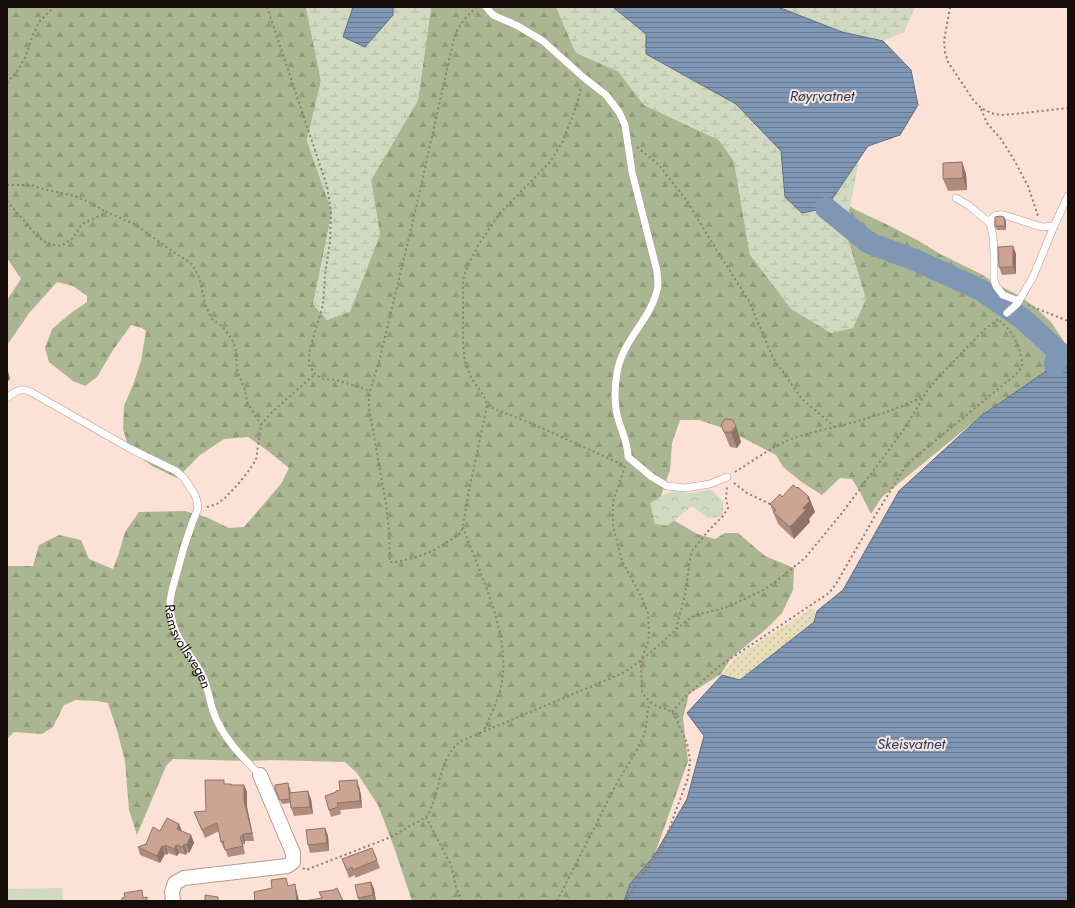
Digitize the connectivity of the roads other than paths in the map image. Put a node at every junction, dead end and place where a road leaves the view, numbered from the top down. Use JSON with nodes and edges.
{"nodes":[{"id":1,"x":486,"y":7,"type":"edge"},
{"id":2,"x":1068,"y":196,"type":"edge"},
{"id":3,"x":956,"y":198,"type":"dead end"},
{"id":4,"x":990,"y":223,"type":"junction"},
{"id":5,"x":1054,"y":226,"type":"junction"},
{"id":6,"x":1017,"y":304,"type":"junction"},
{"id":7,"x":1007,"y":313,"type":"road end"},
{"id":8,"x":7,"y":398,"type":"edge"},
{"id":9,"x":727,"y":477,"type":"road end"},
{"id":10,"x":260,"y":775,"type":"joint"},
{"id":11,"x":173,"y":901,"type":"edge"}],
"edges":[{"from":1,"to":9,"type":"lane"},
{"from":2,"to":5,"type":"lane"},
{"from":3,"to":4,"type":"lane"},
{"from":4,"to":5,"type":"lane"},
{"from":4,"to":6,"type":"lane"},
{"from":5,"to":6,"type":"lane"},
{"from":6,"to":7,"type":"lane"},
{"from":8,"to":10,"type":"lane","name":"Ramsvollsvegen"},
{"from":10,"to":11,"type":"street","name":"Ramsvollsvegen"}]}
